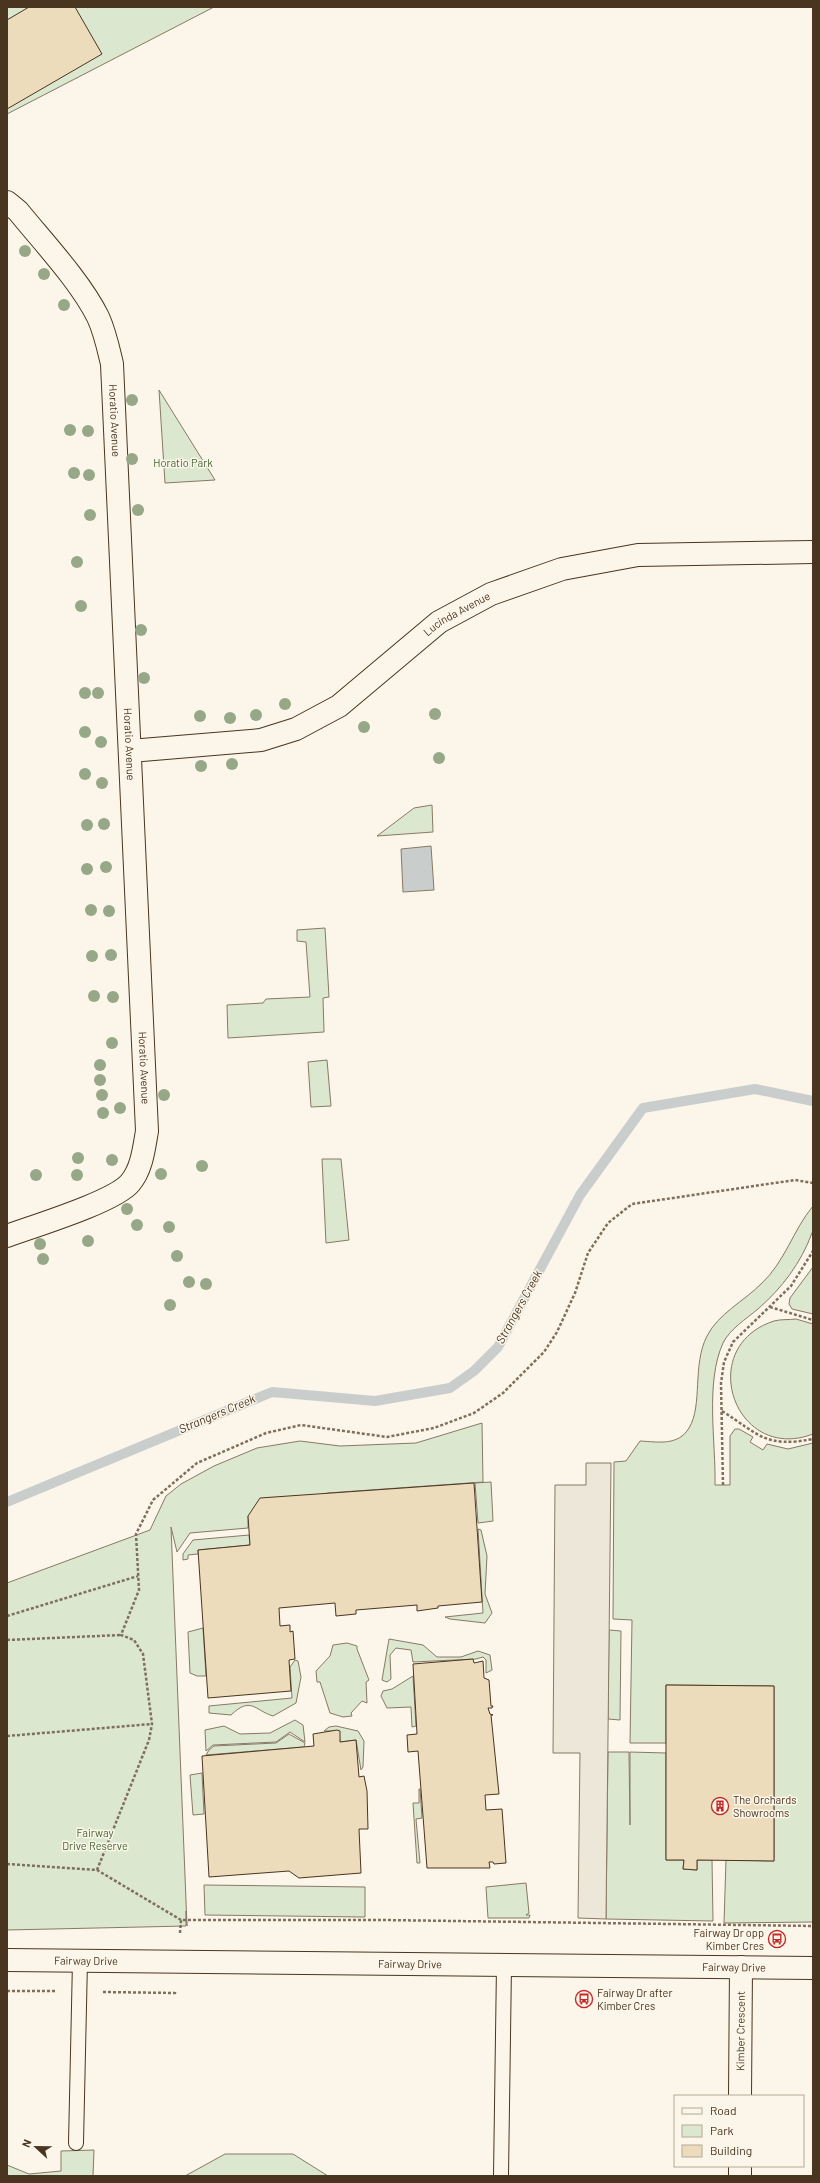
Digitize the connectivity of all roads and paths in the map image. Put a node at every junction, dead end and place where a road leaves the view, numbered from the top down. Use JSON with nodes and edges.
{"nodes":[{"id":1,"x":7,"y":202,"type":"edge"},
{"id":2,"x":813,"y":552,"type":"edge"},
{"id":3,"x":130,"y":751,"type":"junction"},
{"id":4,"x":813,"y":1183,"type":"edge"},
{"id":5,"x":7,"y":1236,"type":"edge"},
{"id":6,"x":813,"y":1251,"type":"edge"},
{"id":7,"x":770,"y":1307,"type":"junction"},
{"id":8,"x":813,"y":1320,"type":"edge"},
{"id":9,"x":722,"y":1411,"type":"junction"},
{"id":10,"x":813,"y":1439,"type":"edge"},
{"id":11,"x":723,"y":1485,"type":"dead end"},
{"id":12,"x":138,"y":1576,"type":"junction"},
{"id":13,"x":7,"y":1616,"type":"edge"},
{"id":14,"x":121,"y":1635,"type":"junction"},
{"id":15,"x":7,"y":1640,"type":"edge"},
{"id":16,"x":152,"y":1724,"type":"junction"},
{"id":17,"x":7,"y":1736,"type":"edge"},
{"id":18,"x":7,"y":1864,"type":"edge"},
{"id":19,"x":97,"y":1870,"type":"junction"},
{"id":20,"x":180,"y":1920,"type":"dead end"},
{"id":21,"x":7,"y":1960,"type":"edge"},
{"id":22,"x":80,"y":1961,"type":"junction"},
{"id":23,"x":504,"y":1965,"type":"junction"},
{"id":24,"x":741,"y":1967,"type":"junction"},
{"id":25,"x":813,"y":1968,"type":"edge"},
{"id":26,"x":740,"y":2095,"type":"edge"},
{"id":27,"x":76,"y":2143,"type":"dead end"},
{"id":28,"x":501,"y":2176,"type":"edge"}],
"edges":[{"from":1,"to":3,"type":"street","name":"Horatio Avenue"},
{"from":2,"to":3,"type":"street","name":"Lucinda Avenue"},
{"from":3,"to":5,"type":"street","name":"Horatio Avenue"},
{"from":4,"to":12,"type":"path"},
{"from":6,"to":7,"type":"path"},
{"from":7,"to":8,"type":"path"},
{"from":7,"to":9,"type":"path"},
{"from":9,"to":10,"type":"path"},
{"from":9,"to":11,"type":"path"},
{"from":12,"to":13,"type":"path"},
{"from":12,"to":14,"type":"path"},
{"from":14,"to":15,"type":"path"},
{"from":14,"to":16,"type":"path"},
{"from":16,"to":17,"type":"path"},
{"from":16,"to":19,"type":"path"},
{"from":18,"to":19,"type":"path"},
{"from":19,"to":20,"type":"path"},
{"from":21,"to":22,"type":"street","name":"Fairway Drive"},
{"from":22,"to":23,"type":"street","name":"Fairway Drive"},
{"from":22,"to":27,"type":"lane"},
{"from":23,"to":24,"type":"street","name":"Fairway Drive"},
{"from":23,"to":28,"type":"lane"},
{"from":24,"to":25,"type":"street","name":"Fairway Drive"},
{"from":24,"to":26,"type":"street","name":"Kimber Crescent"}]}
